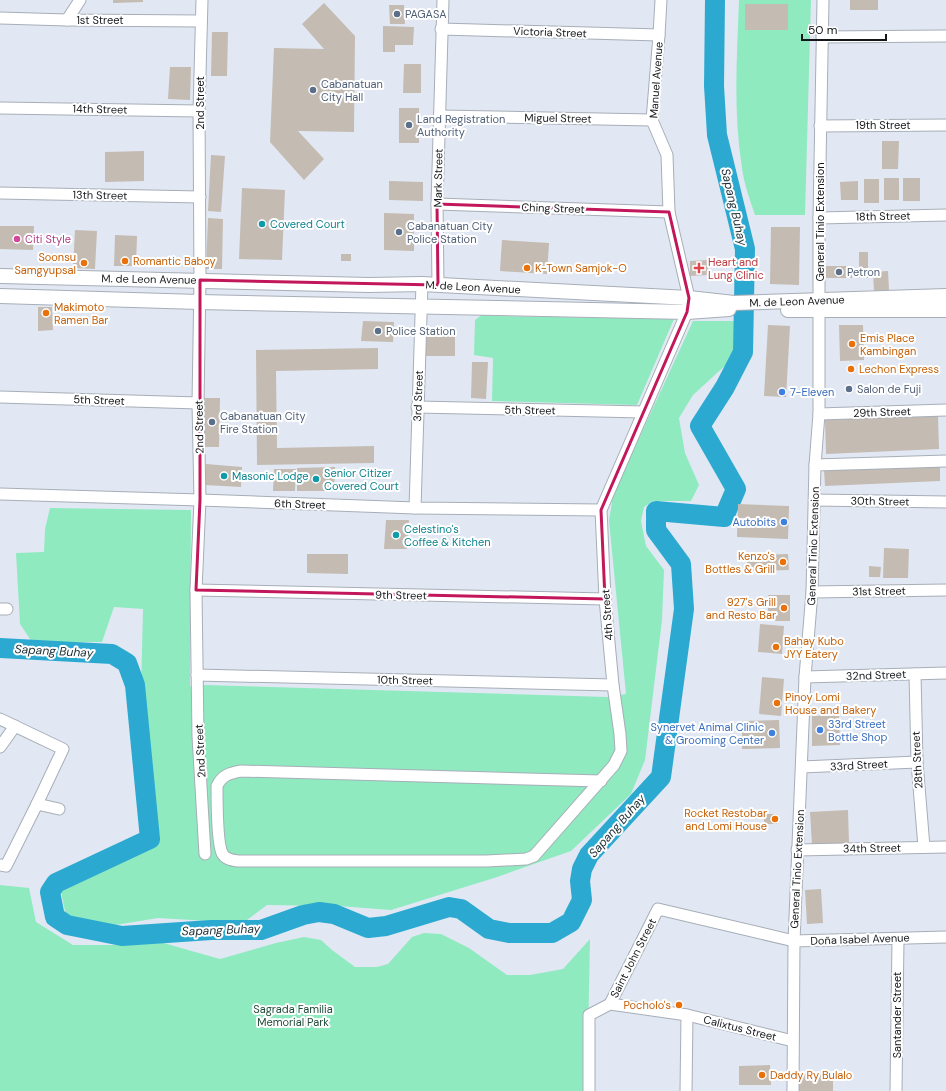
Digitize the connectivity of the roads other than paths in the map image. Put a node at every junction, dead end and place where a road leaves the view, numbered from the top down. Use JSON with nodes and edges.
{"nodes":[{"id":1,"x":80,"y":0,"type":"edge"},
{"id":2,"x":202,"y":0,"type":"edge"},
{"id":3,"x":443,"y":0,"type":"edge"},
{"id":4,"x":661,"y":0,"type":"edge"},
{"id":5,"x":823,"y":0,"type":"edge"},
{"id":6,"x":0,"y":18,"type":"edge"},
{"id":7,"x":67,"y":20,"type":"junction"},
{"id":8,"x":201,"y":20,"type":"junction"},
{"id":9,"x":441,"y":30,"type":"junction"},
{"id":10,"x":659,"y":35,"type":"junction"},
{"id":11,"x":946,"y":36,"type":"edge"},
{"id":12,"x":822,"y":37,"type":"junction"},
{"id":13,"x":0,"y":108,"type":"edge"},
{"id":14,"x":199,"y":111,"type":"junction"},
{"id":15,"x":439,"y":116,"type":"junction"},
{"id":16,"x":652,"y":120,"type":"junction"},
{"id":17,"x":946,"y":125,"type":"edge"},
{"id":18,"x":820,"y":126,"type":"junction"},
{"id":19,"x":0,"y":193,"type":"edge"},
{"id":20,"x":200,"y":197,"type":"junction"},
{"id":21,"x":437,"y":204,"type":"junction"},
{"id":22,"x":669,"y":212,"type":"junction"},
{"id":23,"x":946,"y":215,"type":"edge"},
{"id":24,"x":819,"y":218,"type":"junction"},
{"id":25,"x":0,"y":276,"type":"edge"},
{"id":26,"x":200,"y":280,"type":"junction"},
{"id":27,"x":422,"y":284,"type":"junction"},
{"id":28,"x":438,"y":285,"type":"junction"},
{"id":29,"x":0,"y":296,"type":"edge"},
{"id":30,"x":946,"y":296,"type":"edge"},
{"id":31,"x":199,"y":302,"type":"junction"},
{"id":32,"x":688,"y":305,"type":"junction"},
{"id":33,"x":420,"y":306,"type":"junction"},
{"id":34,"x":820,"y":306,"type":"junction"},
{"id":35,"x":946,"y":310,"type":"edge"},
{"id":36,"x":0,"y":397,"type":"edge"},
{"id":37,"x":198,"y":403,"type":"junction"},
{"id":38,"x":417,"y":407,"type":"junction"},
{"id":39,"x":946,"y":410,"type":"edge"},
{"id":40,"x":643,"y":412,"type":"junction"},
{"id":41,"x":819,"y":414,"type":"junction"},
{"id":42,"x":946,"y":461,"type":"edge"},
{"id":43,"x":815,"y":465,"type":"junction"},
{"id":44,"x":0,"y":494,"type":"edge"},
{"id":45,"x":200,"y":500,"type":"junction"},
{"id":46,"x":815,"y":500,"type":"junction"},
{"id":47,"x":946,"y":502,"type":"edge"},
{"id":48,"x":414,"y":508,"type":"junction"},
{"id":49,"x":601,"y":510,"type":"junction"},
{"id":50,"x":196,"y":590,"type":"junction"},
{"id":51,"x":946,"y":590,"type":"edge"},
{"id":52,"x":812,"y":592,"type":"junction"},
{"id":53,"x":605,"y":599,"type":"junction"},
{"id":54,"x":946,"y":673,"type":"edge"},
{"id":55,"x":915,"y":674,"type":"junction"},
{"id":56,"x":197,"y":675,"type":"junction"},
{"id":57,"x":805,"y":677,"type":"junction"},
{"id":58,"x":613,"y":685,"type":"junction"},
{"id":59,"x":0,"y":719,"type":"edge"},
{"id":60,"x":15,"y":726,"type":"junction"},
{"id":61,"x":0,"y":747,"type":"edge"},
{"id":62,"x":916,"y":762,"type":"junction"},
{"id":63,"x":802,"y":768,"type":"junction"},
{"id":64,"x":601,"y":781,"type":"junction"},
{"id":65,"x":37,"y":804,"type":"junction"},
{"id":66,"x":59,"y":809,"type":"dead end"},
{"id":67,"x":924,"y":847,"type":"junction"},
{"id":68,"x":946,"y":847,"type":"edge"},
{"id":69,"x":797,"y":850,"type":"junction"},
{"id":70,"x":205,"y":854,"type":"dead end"},
{"id":71,"x":0,"y":865,"type":"edge"},
{"id":72,"x":658,"y":909,"type":"joint"},
{"id":73,"x":946,"y":937,"type":"edge"},
{"id":74,"x":898,"y":939,"type":"junction"},
{"id":75,"x":794,"y":941,"type":"junction"},
{"id":76,"x":610,"y":1004,"type":"junction"},
{"id":77,"x":687,"y":1015,"type":"junction"},
{"id":78,"x":793,"y":1041,"type":"junction"},
{"id":79,"x":589,"y":1091,"type":"edge"},
{"id":80,"x":686,"y":1091,"type":"edge"},
{"id":81,"x":793,"y":1091,"type":"edge"},
{"id":82,"x":896,"y":1091,"type":"edge"}],
"edges":[{"from":1,"to":7,"type":"street"},
{"from":2,"to":8,"type":"street","name":"2nd Street"},
{"from":3,"to":9,"type":"street","name":"Mark Street"},
{"from":4,"to":10,"type":"street","name":"Manuel Avenue"},
{"from":5,"to":12,"type":"street","name":"General Tinio Extension"},
{"from":6,"to":7,"type":"street","name":"1st Street"},
{"from":7,"to":8,"type":"street","name":"1st Street"},
{"from":8,"to":14,"type":"street","name":"2nd Street"},
{"from":9,"to":10,"type":"street","name":"Victoria Street"},
{"from":9,"to":15,"type":"street","name":"Mark Street"},
{"from":10,"to":16,"type":"street","name":"Manuel Avenue"},
{"from":11,"to":12,"type":"street"},
{"from":12,"to":18,"type":"street","name":"General Tinio Extension"},
{"from":13,"to":14,"type":"street","name":"14th Street"},
{"from":14,"to":20,"type":"street","name":"2nd Street"},
{"from":15,"to":16,"type":"street","name":"Miguel Street"},
{"from":15,"to":21,"type":"street","name":"Mark Street"},
{"from":16,"to":22,"type":"street","name":"Manuel Avenue"},
{"from":17,"to":18,"type":"street","name":"19th Street"},
{"from":18,"to":24,"type":"street","name":"General Tinio Extension"},
{"from":19,"to":20,"type":"street","name":"13th Street"},
{"from":20,"to":26,"type":"street","name":"2nd Street"},
{"from":21,"to":22,"type":"street","name":"Ching Street"},
{"from":21,"to":28,"type":"street","name":"Mark Street"},
{"from":22,"to":32,"type":"street","name":"Manuel Avenue"},
{"from":23,"to":24,"type":"street","name":"18th Street"},
{"from":24,"to":34,"type":"street","name":"General Tinio Extension"},
{"from":25,"to":26,"type":"main road","name":"M. de Leon Avenue"},
{"from":26,"to":27,"type":"main road","name":"M. de Leon Avenue"},
{"from":26,"to":31,"type":"street","name":"2nd Street"},
{"from":27,"to":28,"type":"main road","name":"M. de Leon Avenue"},
{"from":27,"to":33,"type":"street","name":"3rd Street"},
{"from":28,"to":32,"type":"main road","name":"M. de Leon Avenue"},
{"from":29,"to":31,"type":"main road","name":"M. de Leon Avenue"},
{"from":30,"to":34,"type":"main road","name":"M. de Leon Avenue"},
{"from":31,"to":33,"type":"main road","name":"M. de Leon Avenue"},
{"from":31,"to":37,"type":"street","name":"2nd Street"},
{"from":32,"to":33,"type":"main road","name":"M. de Leon Avenue"},
{"from":32,"to":34,"type":"main road","name":"M. de Leon Avenue"},
{"from":32,"to":40,"type":"street","name":"4th Street"},
{"from":33,"to":38,"type":"street","name":"3rd Street"},
{"from":34,"to":35,"type":"main road","name":"M. de Leon Avenue"},
{"from":34,"to":41,"type":"street","name":"General Tinio Extension"},
{"from":36,"to":37,"type":"street","name":"5th Street"},
{"from":37,"to":45,"type":"street","name":"2nd Street"},
{"from":38,"to":40,"type":"street","name":"5th Street"},
{"from":38,"to":48,"type":"street","name":"3rd Street"},
{"from":39,"to":41,"type":"street","name":"29th Street"},
{"from":40,"to":49,"type":"street","name":"4th Street"},
{"from":41,"to":43,"type":"street","name":"General Tinio Extension"},
{"from":42,"to":43,"type":"street"},
{"from":43,"to":46,"type":"street","name":"General Tinio Extension"},
{"from":44,"to":45,"type":"street","name":"6th Street"},
{"from":45,"to":48,"type":"street","name":"6th Street"},
{"from":45,"to":50,"type":"street","name":"2nd Street"},
{"from":46,"to":47,"type":"street","name":"30th Street"},
{"from":46,"to":52,"type":"street","name":"General Tinio Extension"},
{"from":48,"to":49,"type":"street","name":"6th Street"},
{"from":49,"to":53,"type":"street","name":"4th Street"},
{"from":50,"to":53,"type":"street","name":"9th Street"},
{"from":50,"to":56,"type":"street","name":"2nd Street"},
{"from":51,"to":52,"type":"street","name":"31st Street"},
{"from":52,"to":57,"type":"street","name":"General Tinio Extension"},
{"from":53,"to":58,"type":"street","name":"4th Street"},
{"from":54,"to":55,"type":"street","name":"32nd Street"},
{"from":55,"to":57,"type":"street","name":"32nd Street"},
{"from":55,"to":62,"type":"street","name":"28th Street"},
{"from":56,"to":58,"type":"street","name":"10th Street"},
{"from":56,"to":70,"type":"street","name":"2nd Street"},
{"from":57,"to":63,"type":"street","name":"General Tinio Extension"},
{"from":58,"to":64,"type":"street","name":"4th Street"},
{"from":59,"to":60,"type":"street"},
{"from":60,"to":61,"type":"street"},
{"from":60,"to":65,"type":"street"},
{"from":62,"to":63,"type":"street","name":"33rd Street"},
{"from":62,"to":67,"type":"street","name":"28th Street"},
{"from":63,"to":69,"type":"street","name":"General Tinio Extension"},
{"from":64,"to":64,"type":"street","name":"4th Street"},
{"from":65,"to":66,"type":"street"},
{"from":65,"to":71,"type":"street"},
{"from":67,"to":68,"type":"street","name":"34th Street"},
{"from":67,"to":69,"type":"street","name":"34th Street"},
{"from":69,"to":75,"type":"street","name":"General Tinio Extension"},
{"from":72,"to":75,"type":"street","name":"Doña Isabel Avenue"},
{"from":72,"to":76,"type":"street","name":"Saint John Street"},
{"from":73,"to":74,"type":"street","name":"Doña Isabel Avenue"},
{"from":74,"to":75,"type":"street","name":"Doña Isabel Avenue"},
{"from":74,"to":82,"type":"street","name":"Santander Street"},
{"from":75,"to":78,"type":"street","name":"General Tinio Extension"},
{"from":76,"to":77,"type":"street","name":"Calixtus Street"},
{"from":76,"to":79,"type":"street","name":"Saint John Street"},
{"from":77,"to":78,"type":"street","name":"Calixtus Street"},
{"from":77,"to":80,"type":"street","name":"Calixtus Street"},
{"from":78,"to":81,"type":"street","name":"General Tinio Extension"}]}
